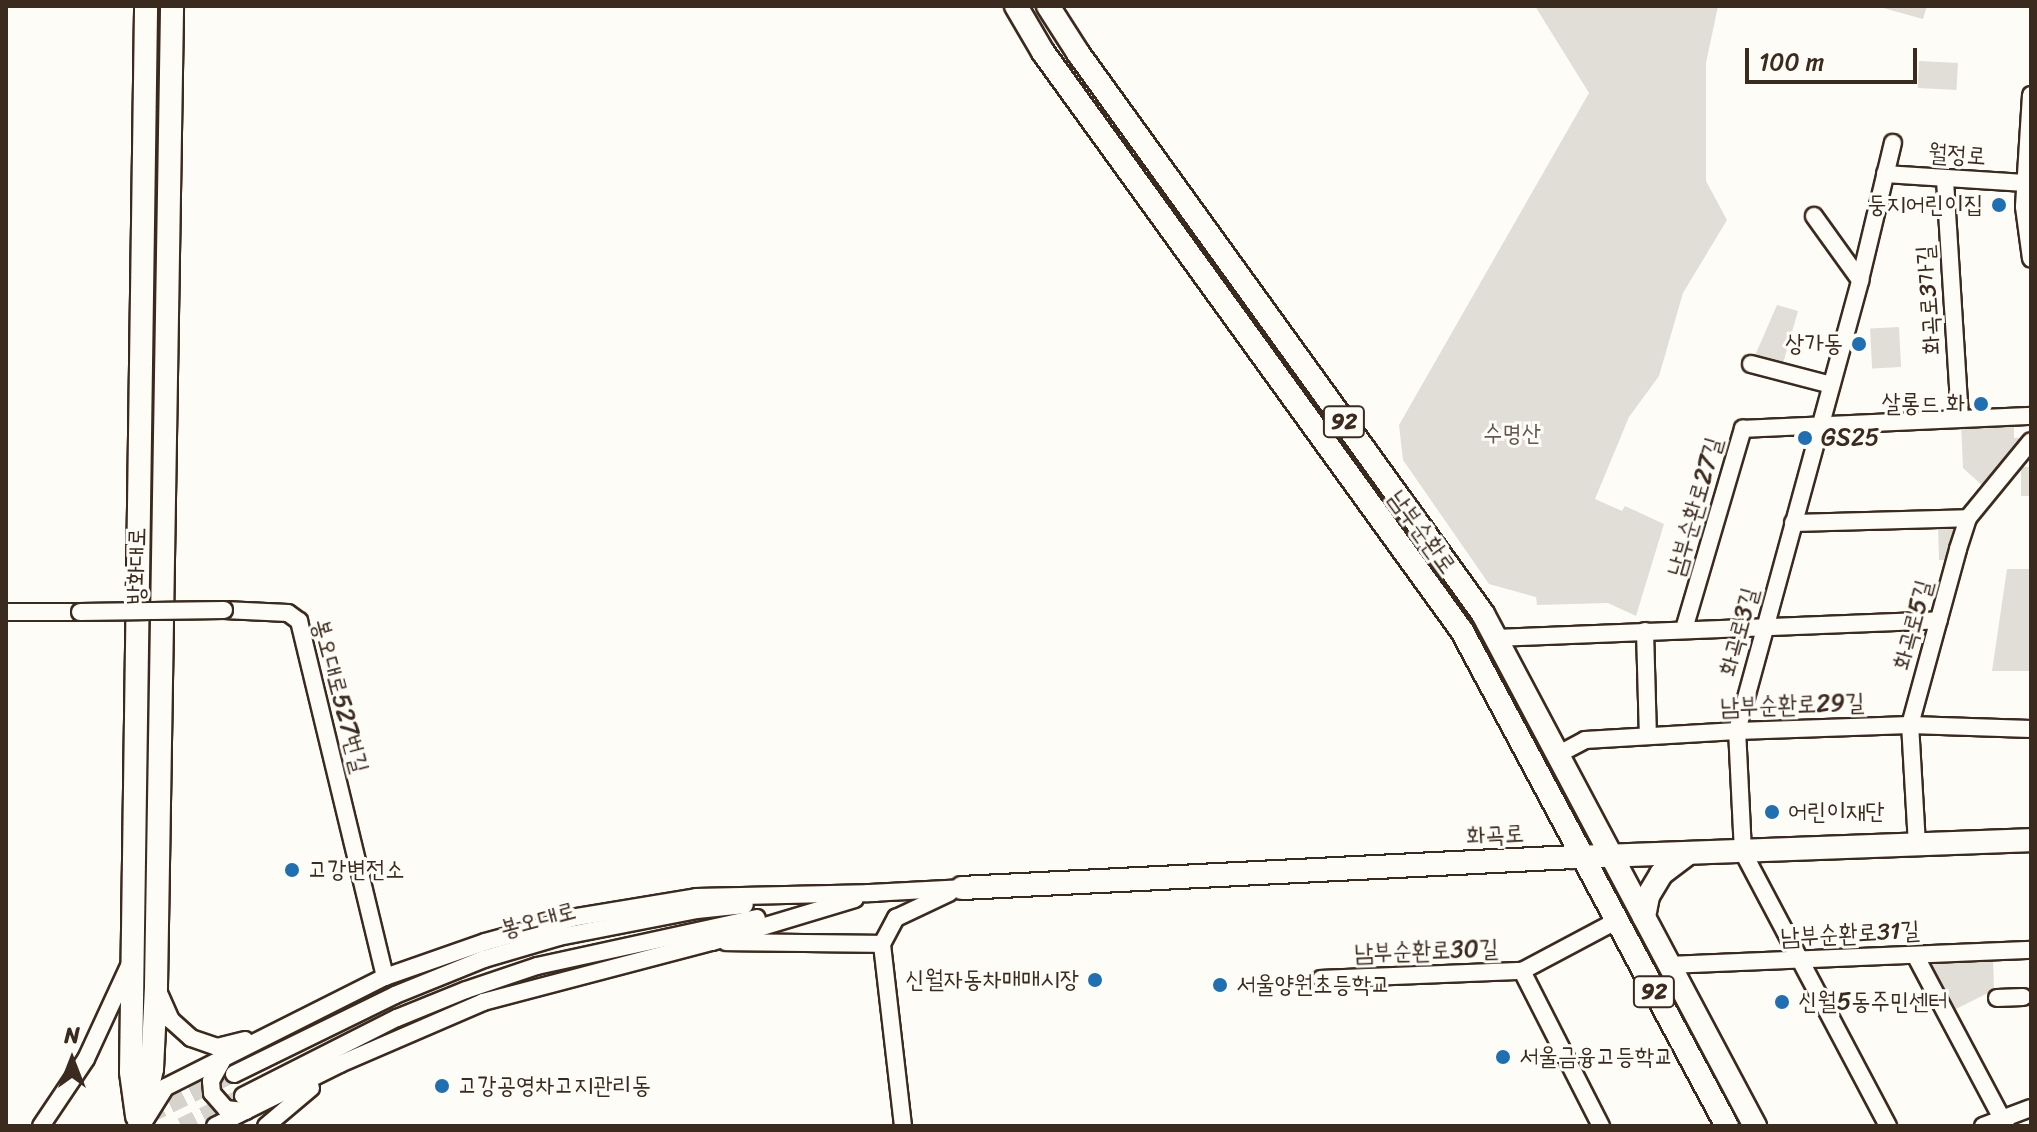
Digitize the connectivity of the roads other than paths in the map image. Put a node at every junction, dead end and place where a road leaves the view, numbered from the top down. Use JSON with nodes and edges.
{"nodes":[{"id":1,"x":146,"y":6,"type":"edge"},
{"id":2,"x":172,"y":6,"type":"edge"},
{"id":3,"x":1016,"y":6,"type":"edge"},
{"id":4,"x":1048,"y":6,"type":"edge"},
{"id":5,"x":2031,"y":95,"type":"edge"},
{"id":6,"x":1893,"y":143,"type":"dead end"},
{"id":7,"x":1885,"y":174,"type":"junction"},
{"id":8,"x":1945,"y":180,"type":"junction"},
{"id":9,"x":2025,"y":183,"type":"junction"},
{"id":10,"x":1814,"y":216,"type":"dead end"},
{"id":11,"x":2031,"y":259,"type":"edge"},
{"id":12,"x":1860,"y":280,"type":"junction"},
{"id":13,"x":1751,"y":364,"type":"dead end"},
{"id":14,"x":1831,"y":385,"type":"junction"},
{"id":15,"x":2031,"y":416,"type":"edge"},
{"id":16,"x":1960,"y":418,"type":"junction"},
{"id":17,"x":1821,"y":423,"type":"junction"},
{"id":18,"x":2031,"y":441,"type":"edge"},
{"id":19,"x":1968,"y":518,"type":"junction"},
{"id":20,"x":1793,"y":523,"type":"junction"},
{"id":21,"x":6,"y":612,"type":"edge"},
{"id":22,"x":1939,"y":620,"type":"junction"},
{"id":23,"x":1766,"y":625,"type":"junction"},
{"id":24,"x":1684,"y":629,"type":"junction"},
{"id":25,"x":1645,"y":631,"type":"junction"},
{"id":26,"x":1497,"y":638,"type":"junction"},
{"id":27,"x":1910,"y":725,"type":"junction"},
{"id":28,"x":2031,"y":729,"type":"edge"},
{"id":29,"x":1737,"y":731,"type":"junction"},
{"id":30,"x":1648,"y":736,"type":"junction"},
{"id":31,"x":1521,"y":744,"type":"junction"},
{"id":32,"x":1559,"y":754,"type":"junction"},
{"id":33,"x":1573,"y":781,"type":"junction"},
{"id":34,"x":2031,"y":840,"type":"edge"},
{"id":35,"x":1917,"y":845,"type":"junction"},
{"id":36,"x":1743,"y":852,"type":"junction"},
{"id":37,"x":1688,"y":854,"type":"junction"},
{"id":38,"x":1613,"y":856,"type":"junction"},
{"id":39,"x":1582,"y":857,"type":"junction"},
{"id":40,"x":962,"y":888,"type":"junction"},
{"id":41,"x":876,"y":893,"type":"junction"},
{"id":42,"x":1644,"y":917,"type":"junction"},
{"id":43,"x":1617,"y":924,"type":"junction"},
{"id":44,"x":1657,"y":941,"type":"junction"},
{"id":45,"x":712,"y":942,"type":"junction"},
{"id":46,"x":882,"y":944,"type":"junction"},
{"id":47,"x":2031,"y":950,"type":"edge"},
{"id":48,"x":134,"y":953,"type":"junction"},
{"id":49,"x":1915,"y":955,"type":"junction"},
{"id":50,"x":1800,"y":960,"type":"junction"},
{"id":51,"x":1670,"y":965,"type":"junction"},
{"id":52,"x":1522,"y":971,"type":"junction"},
{"id":53,"x":385,"y":977,"type":"junction"},
{"id":54,"x":1321,"y":979,"type":"dead end"},
{"id":55,"x":156,"y":986,"type":"junction"},
{"id":56,"x":2023,"y":997,"type":"dead end"},
{"id":57,"x":1997,"y":998,"type":"dead end"},
{"id":58,"x":266,"y":1036,"type":"junction"},
{"id":59,"x":226,"y":1057,"type":"junction"},
{"id":60,"x":340,"y":1064,"type":"junction"},
{"id":61,"x":234,"y":1074,"type":"tunnel mouth"},
{"id":62,"x":243,"y":1096,"type":"tunnel mouth"},
{"id":63,"x":2031,"y":1108,"type":"edge"},
{"id":64,"x":252,"y":1111,"type":"junction"},
{"id":65,"x":2004,"y":1121,"type":"edge"},
{"id":66,"x":41,"y":1126,"type":"edge"},
{"id":67,"x":139,"y":1126,"type":"edge"},
{"id":68,"x":215,"y":1126,"type":"edge"},
{"id":69,"x":266,"y":1126,"type":"edge"},
{"id":70,"x":903,"y":1126,"type":"edge"},
{"id":71,"x":1601,"y":1126,"type":"edge"},
{"id":72,"x":1727,"y":1126,"type":"edge"},
{"id":73,"x":1755,"y":1126,"type":"edge"},
{"id":74,"x":1888,"y":1126,"type":"edge"},
{"id":75,"x":1983,"y":1126,"type":"edge"}],
"edges":[{"from":1,"to":48,"type":"main road","name":"방화대로"},
{"from":2,"to":55,"type":"main road","name":"방화대로"},
{"from":3,"to":31,"type":"main road","name":"남부순환로","number":"92"},
{"from":4,"to":26,"type":"main road","name":"남부순환로","number":"92"},
{"from":5,"to":9,"type":"street"},
{"from":6,"to":7,"type":"street","name":"화곡로3길"},
{"from":7,"to":8,"type":"street","name":"월정로"},
{"from":7,"to":12,"type":"street","name":"화곡로3길"},
{"from":8,"to":9,"type":"street","name":"월정로"},
{"from":8,"to":16,"type":"street","name":"화곡로3가길"},
{"from":9,"to":11,"type":"street"},
{"from":10,"to":12,"type":"street"},
{"from":12,"to":14,"type":"street","name":"화곡로3길"},
{"from":13,"to":14,"type":"street"},
{"from":14,"to":17,"type":"street","name":"화곡로3길"},
{"from":15,"to":16,"type":"street"},
{"from":16,"to":17,"type":"street"},
{"from":17,"to":20,"type":"street","name":"화곡로3길"},
{"from":17,"to":24,"type":"street","name":"남부순환로27길"},
{"from":18,"to":19,"type":"street","name":"화곡로5길"},
{"from":19,"to":20,"type":"street"},
{"from":19,"to":22,"type":"street","name":"화곡로5길"},
{"from":20,"to":23,"type":"street","name":"화곡로3길"},
{"from":21,"to":53,"type":"street","name":"봉오대로527번길","bridge":true},
{"from":22,"to":23,"type":"street"},
{"from":22,"to":27,"type":"street","name":"화곡로5길"},
{"from":23,"to":24,"type":"street"},
{"from":23,"to":29,"type":"street","name":"화곡로3길"},
{"from":24,"to":25,"type":"street"},
{"from":25,"to":26,"type":"street"},
{"from":25,"to":30,"type":"street"},
{"from":26,"to":32,"type":"main road","name":"남부순환로","number":"92"},
{"from":27,"to":28,"type":"street","name":"남부순환로29길"},
{"from":27,"to":29,"type":"street","name":"남부순환로29길"},
{"from":27,"to":35,"type":"street","name":"화곡로5길"},
{"from":29,"to":30,"type":"street","name":"남부순환로29길"},
{"from":29,"to":36,"type":"street","name":"화곡로3길"},
{"from":30,"to":32,"type":"street","name":"남부순환로29길"},
{"from":31,"to":33,"type":"main road"},
{"from":31,"to":39,"type":"main road","name":"남부순환로","number":"92"},
{"from":32,"to":33,"type":"main road","name":"남부순환로","number":"92"},
{"from":33,"to":38,"type":"main road","name":"남부순환로","number":"92"},
{"from":34,"to":35,"type":"main road","name":"화곡로"},
{"from":35,"to":36,"type":"main road","name":"화곡로"},
{"from":36,"to":37,"type":"main road","name":"화곡로"},
{"from":36,"to":50,"type":"street"},
{"from":37,"to":38,"type":"main road","name":"화곡로"},
{"from":37,"to":42,"type":"main road"},
{"from":38,"to":39,"type":"main road","name":"화곡로"},
{"from":38,"to":42,"type":"main road","name":"남부순환로","number":"92"},
{"from":39,"to":40,"type":"main road","name":"화곡로"},
{"from":39,"to":43,"type":"main road","name":"남부순환로","number":"92"},
{"from":40,"to":41,"type":"street","name":"봉오대로"},
{"from":40,"to":46,"type":"street"},
{"from":41,"to":45,"type":"street"},
{"from":41,"to":53,"type":"street"},
{"from":41,"to":61,"type":"street","name":"봉오대로"},
{"from":41,"to":62,"type":"street","name":"봉오대로"},
{"from":42,"to":44,"type":"main road","name":"남부순환로","number":"92"},
{"from":43,"to":44,"type":"main road"},
{"from":43,"to":52,"type":"street","name":"남부순환로30길"},
{"from":43,"to":72,"type":"main road","name":"남부순환로","number":"92"},
{"from":44,"to":51,"type":"main road","name":"남부순환로","number":"92"},
{"from":45,"to":46,"type":"street"},
{"from":45,"to":60,"type":"street"},
{"from":46,"to":70,"type":"street"},
{"from":47,"to":49,"type":"street","name":"남부순환로31길"},
{"from":48,"to":66,"type":"street"},
{"from":48,"to":67,"type":"main road","name":"방화대로"},
{"from":49,"to":50,"type":"street","name":"남부순환로31길"},
{"from":49,"to":65,"type":"street"},
{"from":50,"to":51,"type":"street","name":"남부순환로31길"},
{"from":50,"to":74,"type":"street"},
{"from":51,"to":73,"type":"main road","name":"남부순환로","number":"92"},
{"from":52,"to":54,"type":"street","name":"남부순환로30길"},
{"from":52,"to":71,"type":"street"},
{"from":53,"to":58,"type":"street"},
{"from":55,"to":58,"type":"street"},
{"from":55,"to":67,"type":"main road","name":"방화대로"},
{"from":56,"to":57,"type":"street"},
{"from":58,"to":59,"type":"street"},
{"from":59,"to":64,"type":"street"},
{"from":59,"to":67,"type":"street"},
{"from":60,"to":64,"type":"street"},
{"from":60,"to":69,"type":"street"},
{"from":63,"to":65,"type":"street"},
{"from":64,"to":68,"type":"street"},
{"from":65,"to":75,"type":"street"}]}
